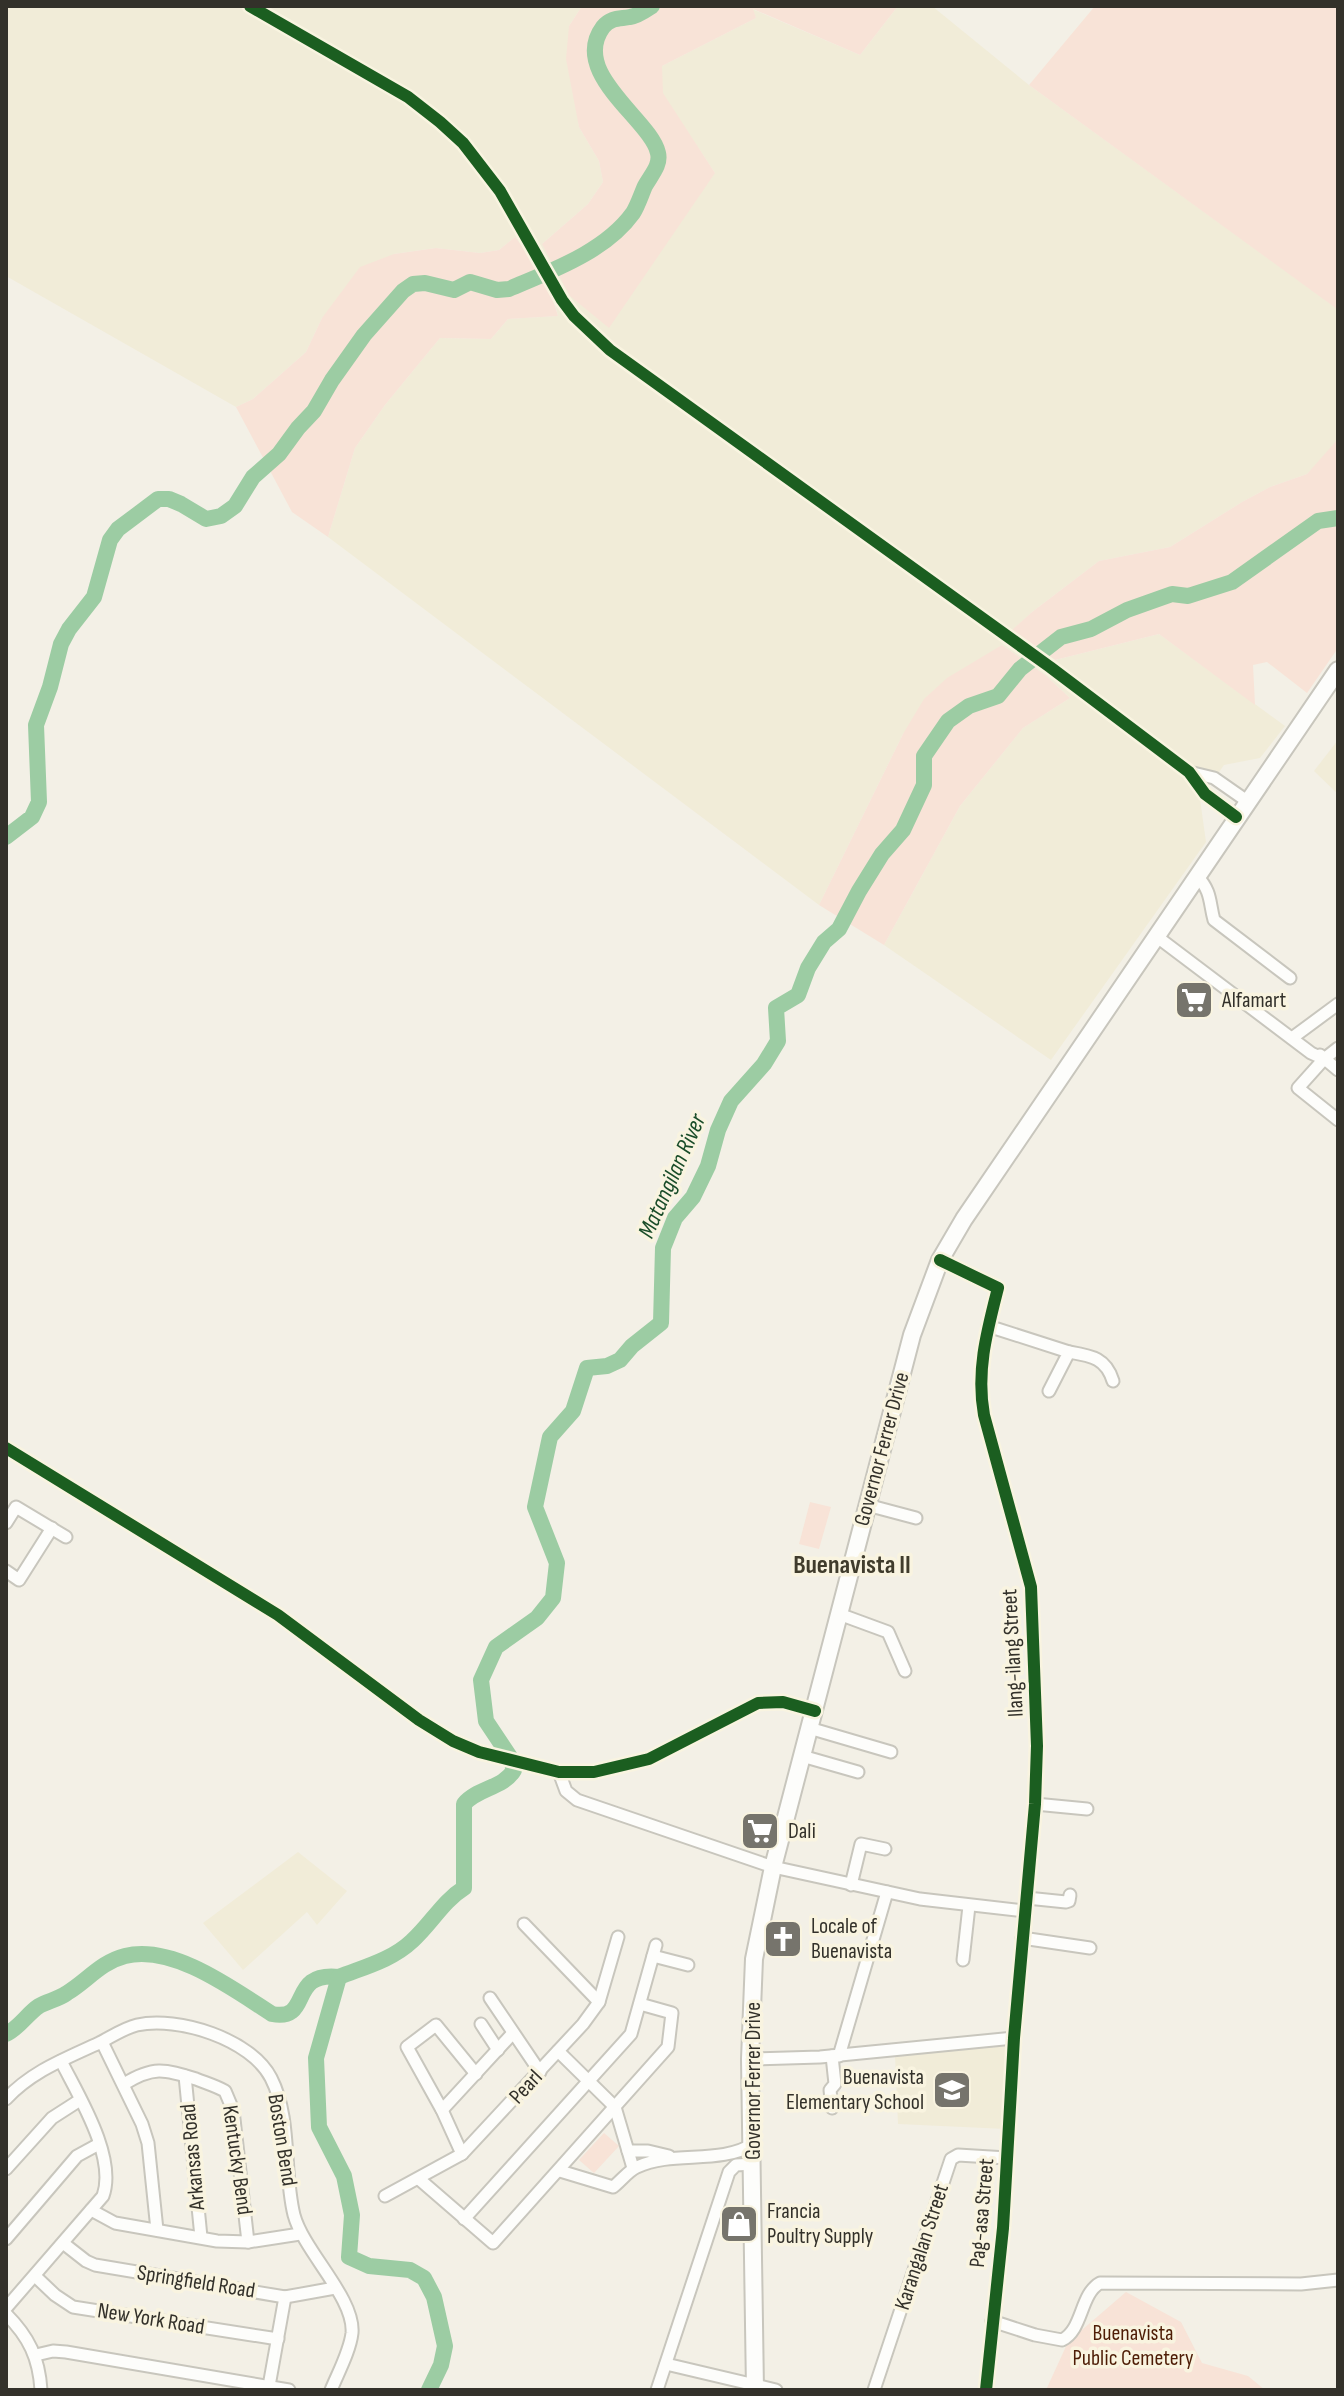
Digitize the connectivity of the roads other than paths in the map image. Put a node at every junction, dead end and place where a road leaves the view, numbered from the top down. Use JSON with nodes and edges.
{"nodes":[{"id":1,"x":250,"y":6,"type":"edge"},
{"id":2,"x":1338,"y":670,"type":"edge"},
{"id":3,"x":1189,"y":772,"type":"junction"},
{"id":4,"x":1247,"y":801,"type":"junction"},
{"id":5,"x":1236,"y":817,"type":"junction"},
{"id":6,"x":1197,"y":876,"type":"junction"},
{"id":7,"x":1156,"y":936,"type":"junction"},
{"id":8,"x":1290,"y":978,"type":"dead end"},
{"id":9,"x":1338,"y":1004,"type":"edge"},
{"id":10,"x":1292,"y":1038,"type":"junction"},
{"id":11,"x":1338,"y":1048,"type":"edge"},
{"id":12,"x":1324,"y":1059,"type":"junction"},
{"id":13,"x":1338,"y":1070,"type":"edge"},
{"id":14,"x":1338,"y":1120,"type":"edge"},
{"id":15,"x":940,"y":1260,"type":"junction"},
{"id":16,"x":988,"y":1326,"type":"junction"},
{"id":17,"x":1069,"y":1352,"type":"junction"},
{"id":18,"x":1113,"y":1381,"type":"dead end"},
{"id":19,"x":1049,"y":1391,"type":"dead end"},
{"id":20,"x":6,"y":1448,"type":"edge"},
{"id":21,"x":867,"y":1505,"type":"junction"},
{"id":22,"x":916,"y":1518,"type":"dead end"},
{"id":23,"x":6,"y":1523,"type":"edge"},
{"id":24,"x":52,"y":1528,"type":"junction"},
{"id":25,"x":66,"y":1537,"type":"dead end"},
{"id":26,"x":6,"y":1571,"type":"edge"},
{"id":27,"x":839,"y":1614,"type":"junction"},
{"id":28,"x":905,"y":1671,"type":"dead end"},
{"id":29,"x":815,"y":1711,"type":"junction"},
{"id":30,"x":809,"y":1728,"type":"junction"},
{"id":31,"x":891,"y":1752,"type":"dead end"},
{"id":32,"x":802,"y":1756,"type":"junction"},
{"id":33,"x":559,"y":1772,"type":"junction"},
{"id":34,"x":858,"y":1772,"type":"dead end"},
{"id":35,"x":1035,"y":1804,"type":"junction"},
{"id":36,"x":1087,"y":1809,"type":"dead end"},
{"id":37,"x":885,"y":1849,"type":"dead end"},
{"id":38,"x":773,"y":1867,"type":"junction"},
{"id":39,"x":851,"y":1885,"type":"junction"},
{"id":40,"x":887,"y":1892,"type":"junction"},
{"id":41,"x":1070,"y":1895,"type":"dead end"},
{"id":42,"x":1027,"y":1898,"type":"junction"},
{"id":43,"x":969,"y":1906,"type":"junction"},
{"id":44,"x":1024,"y":1911,"type":"junction"},
{"id":45,"x":524,"y":1924,"type":"dead end"},
{"id":46,"x":618,"y":1937,"type":"dead end"},
{"id":47,"x":1022,"y":1938,"type":"junction"},
{"id":48,"x":1090,"y":1948,"type":"dead end"},
{"id":49,"x":963,"y":1960,"type":"dead end"},
{"id":50,"x":688,"y":1965,"type":"dead end"},
{"id":51,"x":490,"y":1998,"type":"dead end"},
{"id":52,"x":599,"y":2002,"type":"junction"},
{"id":53,"x":640,"y":2004,"type":"junction"},
{"id":54,"x":481,"y":2024,"type":"dead end"},
{"id":55,"x":513,"y":2033,"type":"junction"},
{"id":56,"x":1014,"y":2038,"type":"junction"},
{"id":57,"x":102,"y":2042,"type":"junction"},
{"id":58,"x":498,"y":2050,"type":"junction"},
{"id":59,"x":558,"y":2051,"type":"junction"},
{"id":60,"x":836,"y":2056,"type":"junction"},
{"id":61,"x":750,"y":2059,"type":"junction"},
{"id":62,"x":61,"y":2061,"type":"junction"},
{"id":63,"x":540,"y":2072,"type":"junction"},
{"id":64,"x":476,"y":2074,"type":"junction"},
{"id":65,"x":185,"y":2076,"type":"junction"},
{"id":66,"x":590,"y":2080,"type":"junction"},
{"id":67,"x":124,"y":2084,"type":"junction"},
{"id":68,"x":6,"y":2099,"type":"edge"},
{"id":69,"x":80,"y":2100,"type":"junction"},
{"id":70,"x":615,"y":2107,"type":"junction"},
{"id":71,"x":832,"y":2108,"type":"dead end"},
{"id":72,"x":442,"y":2110,"type":"junction"},
{"id":73,"x":99,"y":2144,"type":"junction"},
{"id":74,"x":753,"y":2144,"type":"junction"},
{"id":75,"x":628,"y":2151,"type":"junction"},
{"id":76,"x":462,"y":2154,"type":"junction"},
{"id":77,"x":673,"y":2157,"type":"junction"},
{"id":78,"x":1007,"y":2158,"type":"junction"},
{"id":79,"x":753,"y":2164,"type":"junction"},
{"id":80,"x":633,"y":2168,"type":"junction"},
{"id":81,"x":6,"y":2169,"type":"edge"},
{"id":82,"x":560,"y":2171,"type":"junction"},
{"id":83,"x":419,"y":2179,"type":"junction"},
{"id":84,"x":385,"y":2196,"type":"dead end"},
{"id":85,"x":91,"y":2210,"type":"junction"},
{"id":86,"x":464,"y":2219,"type":"junction"},
{"id":87,"x":157,"y":2230,"type":"junction"},
{"id":88,"x":300,"y":2234,"type":"junction"},
{"id":89,"x":201,"y":2237,"type":"junction"},
{"id":90,"x":6,"y":2239,"type":"edge"},
{"id":91,"x":248,"y":2242,"type":"junction"},
{"id":92,"x":63,"y":2243,"type":"junction"},
{"id":93,"x":35,"y":2276,"type":"junction"},
{"id":94,"x":1338,"y":2280,"type":"edge"},
{"id":95,"x":335,"y":2288,"type":"junction"},
{"id":96,"x":285,"y":2297,"type":"junction"},
{"id":97,"x":6,"y":2308,"type":"edge"},
{"id":98,"x":6,"y":2314,"type":"edge"},
{"id":99,"x":992,"y":2321,"type":"junction"},
{"id":100,"x":278,"y":2339,"type":"junction"},
{"id":101,"x":36,"y":2355,"type":"junction"},
{"id":102,"x":666,"y":2364,"type":"junction"},
{"id":103,"x":269,"y":2386,"type":"junction"},
{"id":104,"x":755,"y":2387,"type":"edge"},
{"id":105,"x":41,"y":2390,"type":"edge"},
{"id":106,"x":289,"y":2390,"type":"edge"},
{"id":107,"x":331,"y":2390,"type":"edge"},
{"id":108,"x":657,"y":2390,"type":"edge"},
{"id":109,"x":776,"y":2390,"type":"edge"},
{"id":110,"x":874,"y":2390,"type":"edge"},
{"id":111,"x":986,"y":2390,"type":"edge"}],
"edges":[{"from":1,"to":3,"type":"street"},
{"from":2,"to":4,"type":"main road","name":"Governor Ferrer Drive"},
{"from":3,"to":4,"type":"street"},
{"from":3,"to":5,"type":"street"},
{"from":4,"to":5,"type":"main road","name":"Governor Ferrer Drive"},
{"from":5,"to":6,"type":"main road","name":"Governor Ferrer Drive"},
{"from":6,"to":7,"type":"main road","name":"Governor Ferrer Drive"},
{"from":6,"to":8,"type":"street"},
{"from":7,"to":10,"type":"street"},
{"from":7,"to":15,"type":"main road","name":"Governor Ferrer Drive"},
{"from":9,"to":10,"type":"street"},
{"from":10,"to":12,"type":"street"},
{"from":11,"to":12,"type":"street"},
{"from":12,"to":13,"type":"street"},
{"from":12,"to":14,"type":"street"},
{"from":15,"to":16,"type":"street","name":"Ilang-ilang Street"},
{"from":15,"to":21,"type":"main road","name":"Governor Ferrer Drive"},
{"from":16,"to":17,"type":"street"},
{"from":16,"to":35,"type":"street","name":"Ilang-ilang Street"},
{"from":17,"to":18,"type":"street"},
{"from":17,"to":19,"type":"street"},
{"from":20,"to":33,"type":"street"},
{"from":21,"to":22,"type":"street"},
{"from":21,"to":27,"type":"main road","name":"Governor Ferrer Drive"},
{"from":23,"to":24,"type":"street"},
{"from":24,"to":25,"type":"street"},
{"from":24,"to":26,"type":"street"},
{"from":27,"to":28,"type":"street"},
{"from":27,"to":29,"type":"main road","name":"Governor Ferrer Drive"},
{"from":29,"to":30,"type":"main road","name":"Governor Ferrer Drive"},
{"from":29,"to":33,"type":"street"},
{"from":30,"to":31,"type":"street"},
{"from":30,"to":32,"type":"main road","name":"Governor Ferrer Drive"},
{"from":32,"to":34,"type":"street"},
{"from":32,"to":38,"type":"main road","name":"Governor Ferrer Drive"},
{"from":33,"to":38,"type":"street"},
{"from":35,"to":36,"type":"street"},
{"from":35,"to":42,"type":"street","name":"Ilang-ilang Street"},
{"from":37,"to":39,"type":"street"},
{"from":38,"to":39,"type":"street"},
{"from":38,"to":61,"type":"main road","name":"Governor Ferrer Drive"},
{"from":39,"to":40,"type":"street"},
{"from":40,"to":43,"type":"street"},
{"from":40,"to":60,"type":"street"},
{"from":41,"to":42,"type":"street"},
{"from":42,"to":44,"type":"street","name":"Ilang-ilang Street"},
{"from":43,"to":44,"type":"street"},
{"from":43,"to":49,"type":"street"},
{"from":44,"to":47,"type":"street","name":"Ilang-ilang Street"},
{"from":45,"to":52,"type":"street"},
{"from":46,"to":52,"type":"street","name":"Pearl"},
{"from":47,"to":48,"type":"street"},
{"from":47,"to":56,"type":"street","name":"Ilang-ilang Street"},
{"from":50,"to":53,"type":"street"},
{"from":51,"to":55,"type":"street"},
{"from":52,"to":59,"type":"street","name":"Pearl"},
{"from":53,"to":66,"type":"street"},
{"from":53,"to":70,"type":"street"},
{"from":54,"to":58,"type":"street"},
{"from":55,"to":58,"type":"street"},
{"from":55,"to":63,"type":"street"},
{"from":56,"to":60,"type":"street"},
{"from":56,"to":78,"type":"street","name":"Pag-asa Street"},
{"from":57,"to":62,"type":"street","name":"Boston Bend"},
{"from":57,"to":67,"type":"street"},
{"from":57,"to":88,"type":"street","name":"Boston Bend"},
{"from":58,"to":64,"type":"street"},
{"from":59,"to":63,"type":"street","name":"Pearl"},
{"from":59,"to":66,"type":"street"},
{"from":60,"to":61,"type":"street"},
{"from":60,"to":71,"type":"street"},
{"from":61,"to":74,"type":"main road","name":"Governor Ferrer Drive"},
{"from":62,"to":68,"type":"street","name":"Boston Bend"},
{"from":62,"to":69,"type":"street"},
{"from":63,"to":76,"type":"street","name":"Pearl"},
{"from":64,"to":72,"type":"street"},
{"from":64,"to":72,"type":"street"},
{"from":65,"to":67,"type":"street","name":"Kentucky Bend"},
{"from":65,"to":89,"type":"street","name":"Arkansas Road"},
{"from":65,"to":91,"type":"street","name":"Kentucky Bend"},
{"from":66,"to":70,"type":"street"},
{"from":66,"to":86,"type":"street"},
{"from":67,"to":87,"type":"street"},
{"from":69,"to":73,"type":"street"},
{"from":69,"to":81,"type":"street"},
{"from":70,"to":75,"type":"street"},
{"from":70,"to":82,"type":"street"},
{"from":72,"to":76,"type":"street"},
{"from":73,"to":85,"type":"street"},
{"from":73,"to":90,"type":"street"},
{"from":74,"to":77,"type":"street"},
{"from":74,"to":79,"type":"main road","name":"Governor Ferrer Drive"},
{"from":75,"to":77,"type":"street"},
{"from":75,"to":80,"type":"street"},
{"from":76,"to":83,"type":"street","name":"Pearl"},
{"from":77,"to":80,"type":"street"},
{"from":78,"to":99,"type":"street","name":"Pag-asa Street"},
{"from":78,"to":110,"type":"street","name":"Karangalan Street"},
{"from":79,"to":102,"type":"street"},
{"from":79,"to":104,"type":"main road","name":"Governor Ferrer Drive"},
{"from":80,"to":82,"type":"street"},
{"from":82,"to":86,"type":"street"},
{"from":83,"to":84,"type":"street","name":"Pearl"},
{"from":83,"to":86,"type":"street"},
{"from":85,"to":87,"type":"street"},
{"from":85,"to":92,"type":"street"},
{"from":87,"to":89,"type":"street"},
{"from":88,"to":91,"type":"street"},
{"from":88,"to":95,"type":"street","name":"Boston Bend"},
{"from":89,"to":91,"type":"street"},
{"from":92,"to":93,"type":"street"},
{"from":92,"to":96,"type":"street","name":"Springfield Road"},
{"from":93,"to":97,"type":"street"},
{"from":93,"to":100,"type":"street","name":"New York Road"},
{"from":94,"to":99,"type":"street"},
{"from":95,"to":96,"type":"street","name":"Springfield Road"},
{"from":95,"to":107,"type":"street","name":"Boston Bend"},
{"from":96,"to":100,"type":"street"},
{"from":98,"to":101,"type":"street"},
{"from":99,"to":111,"type":"street","name":"Pag-asa Street"},
{"from":100,"to":103,"type":"street"},
{"from":101,"to":103,"type":"street"},
{"from":101,"to":105,"type":"street"},
{"from":102,"to":104,"type":"street"},
{"from":102,"to":108,"type":"street"},
{"from":103,"to":106,"type":"street"},
{"from":104,"to":109,"type":"street"}]}
